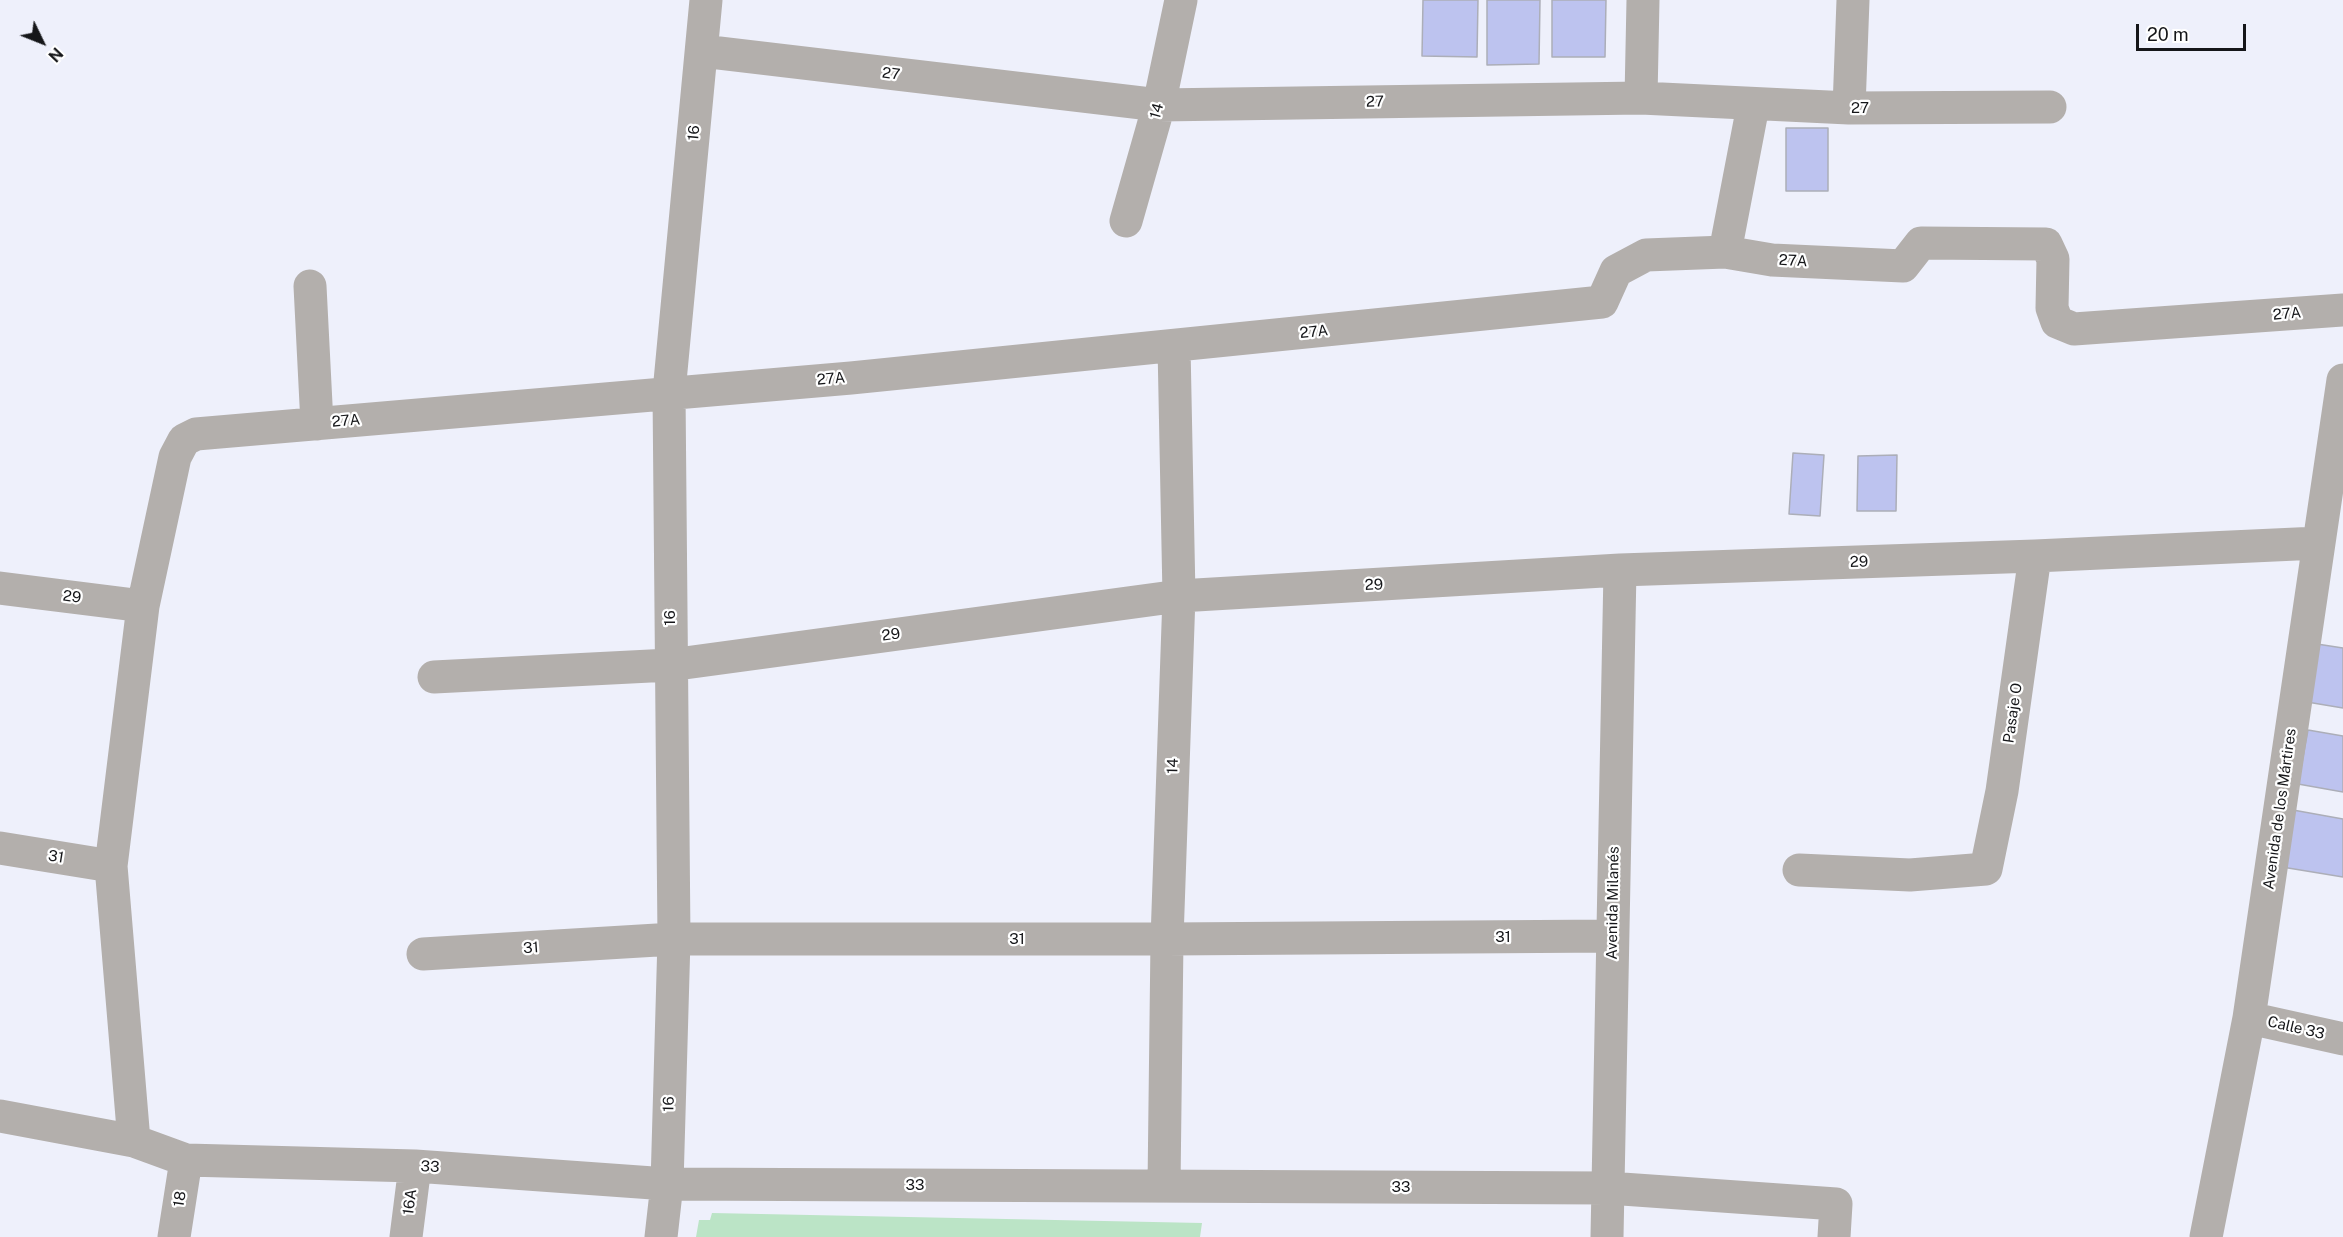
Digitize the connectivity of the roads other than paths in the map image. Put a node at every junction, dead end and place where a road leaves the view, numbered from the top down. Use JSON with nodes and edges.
{"nodes":[{"id":1,"x":706,"y":0,"type":"edge"},
{"id":2,"x":1181,"y":0,"type":"edge"},
{"id":3,"x":1643,"y":0,"type":"edge"},
{"id":4,"x":1853,"y":0,"type":"edge"},
{"id":5,"x":702,"y":51,"type":"junction"},
{"id":6,"x":1641,"y":98,"type":"junction"},
{"id":7,"x":1159,"y":105,"type":"junction"},
{"id":8,"x":1753,"y":106,"type":"junction"},
{"id":9,"x":2050,"y":107,"type":"dead end"},
{"id":10,"x":1849,"y":108,"type":"junction"},
{"id":11,"x":1126,"y":221,"type":"dead end"},
{"id":12,"x":1725,"y":252,"type":"junction"},
{"id":13,"x":310,"y":286,"type":"dead end"},
{"id":14,"x":2343,"y":310,"type":"edge"},
{"id":15,"x":1174,"y":346,"type":"junction"},
{"id":16,"x":2343,"y":380,"type":"edge"},
{"id":17,"x":669,"y":392,"type":"junction"},
{"id":18,"x":317,"y":424,"type":"junction"},
{"id":19,"x":2335,"y":486,"type":"edge"},
{"id":20,"x":2318,"y":543,"type":"junction"},
{"id":21,"x":2035,"y":556,"type":"junction"},
{"id":22,"x":1620,"y":570,"type":"junction"},
{"id":23,"x":0,"y":588,"type":"edge"},
{"id":24,"x":1179,"y":596,"type":"junction"},
{"id":25,"x":143,"y":606,"type":"junction"},
{"id":26,"x":670,"y":665,"type":"junction"},
{"id":27,"x":434,"y":677,"type":"dead end"},
{"id":28,"x":0,"y":848,"type":"edge"},
{"id":29,"x":111,"y":866,"type":"junction"},
{"id":30,"x":1799,"y":870,"type":"dead end"},
{"id":31,"x":1612,"y":936,"type":"junction"},
{"id":32,"x":674,"y":939,"type":"junction"},
{"id":33,"x":1167,"y":939,"type":"junction"},
{"id":34,"x":423,"y":954,"type":"dead end"},
{"id":35,"x":2249,"y":1018,"type":"junction"},
{"id":36,"x":2343,"y":1039,"type":"edge"},
{"id":37,"x":0,"y":1116,"type":"edge"},
{"id":38,"x":134,"y":1141,"type":"junction"},
{"id":39,"x":186,"y":1160,"type":"junction"},
{"id":40,"x":415,"y":1166,"type":"junction"},
{"id":41,"x":667,"y":1184,"type":"junction"},
{"id":42,"x":1164,"y":1186,"type":"junction"},
{"id":43,"x":1608,"y":1188,"type":"junction"},
{"id":44,"x":174,"y":1237,"type":"edge"},
{"id":45,"x":406,"y":1237,"type":"edge"},
{"id":46,"x":661,"y":1237,"type":"edge"},
{"id":47,"x":1607,"y":1237,"type":"edge"},
{"id":48,"x":1834,"y":1237,"type":"edge"},
{"id":49,"x":2206,"y":1237,"type":"edge"}],
"edges":[{"from":1,"to":5,"type":"street","name":"16"},
{"from":2,"to":7,"type":"street","name":"14"},
{"from":3,"to":6,"type":"street"},
{"from":4,"to":10,"type":"street"},
{"from":5,"to":7,"type":"street","name":"27"},
{"from":5,"to":17,"type":"street","name":"16"},
{"from":6,"to":7,"type":"street","name":"27"},
{"from":6,"to":8,"type":"street","name":"27"},
{"from":7,"to":11,"type":"street","name":"14"},
{"from":8,"to":10,"type":"street","name":"27"},
{"from":8,"to":12,"type":"street"},
{"from":9,"to":10,"type":"street","name":"27"},
{"from":12,"to":14,"type":"street","name":"27A"},
{"from":12,"to":15,"type":"street","name":"27A"},
{"from":13,"to":18,"type":"street"},
{"from":15,"to":17,"type":"street","name":"27A"},
{"from":15,"to":24,"type":"street","name":"14"},
{"from":16,"to":19,"type":"street","name":"Avenida de los Mártires"},
{"from":17,"to":18,"type":"street","name":"27A"},
{"from":17,"to":26,"type":"street","name":"16"},
{"from":18,"to":25,"type":"street","name":"27A"},
{"from":19,"to":20,"type":"street","name":"Avenida de los Mártires"},
{"from":20,"to":21,"type":"street","name":"29"},
{"from":20,"to":35,"type":"street","name":"Avenida de los Mártires"},
{"from":21,"to":22,"type":"street","name":"29"},
{"from":21,"to":30,"type":"street","name":"Pasaje O"},
{"from":22,"to":24,"type":"street","name":"29"},
{"from":22,"to":31,"type":"street","name":"Avenida Milanés"},
{"from":23,"to":25,"type":"street","name":"29"},
{"from":24,"to":26,"type":"street","name":"29"},
{"from":24,"to":33,"type":"street","name":"14"},
{"from":25,"to":29,"type":"street"},
{"from":26,"to":27,"type":"street","name":"29"},
{"from":26,"to":32,"type":"street","name":"16"},
{"from":28,"to":29,"type":"street","name":"31"},
{"from":29,"to":38,"type":"street"},
{"from":31,"to":33,"type":"street","name":"31"},
{"from":31,"to":43,"type":"street","name":"Avenida Milanés"},
{"from":32,"to":33,"type":"street","name":"31"},
{"from":32,"to":34,"type":"street","name":"31"},
{"from":32,"to":41,"type":"street","name":"16"},
{"from":33,"to":42,"type":"street","name":"14"},
{"from":35,"to":36,"type":"street","name":"Calle 33"},
{"from":35,"to":49,"type":"street","name":"Avenida de los Mártires"},
{"from":37,"to":38,"type":"street","name":"33"},
{"from":38,"to":39,"type":"street","name":"33"},
{"from":39,"to":40,"type":"street","name":"33"},
{"from":39,"to":44,"type":"street","name":"18"},
{"from":40,"to":41,"type":"street","name":"33"},
{"from":40,"to":45,"type":"street","name":"16A"},
{"from":41,"to":42,"type":"street","name":"33"},
{"from":41,"to":46,"type":"street","name":"16"},
{"from":42,"to":43,"type":"street","name":"33"},
{"from":43,"to":47,"type":"street","name":"Avenida Milanés"},
{"from":43,"to":48,"type":"street","name":"33"}]}
